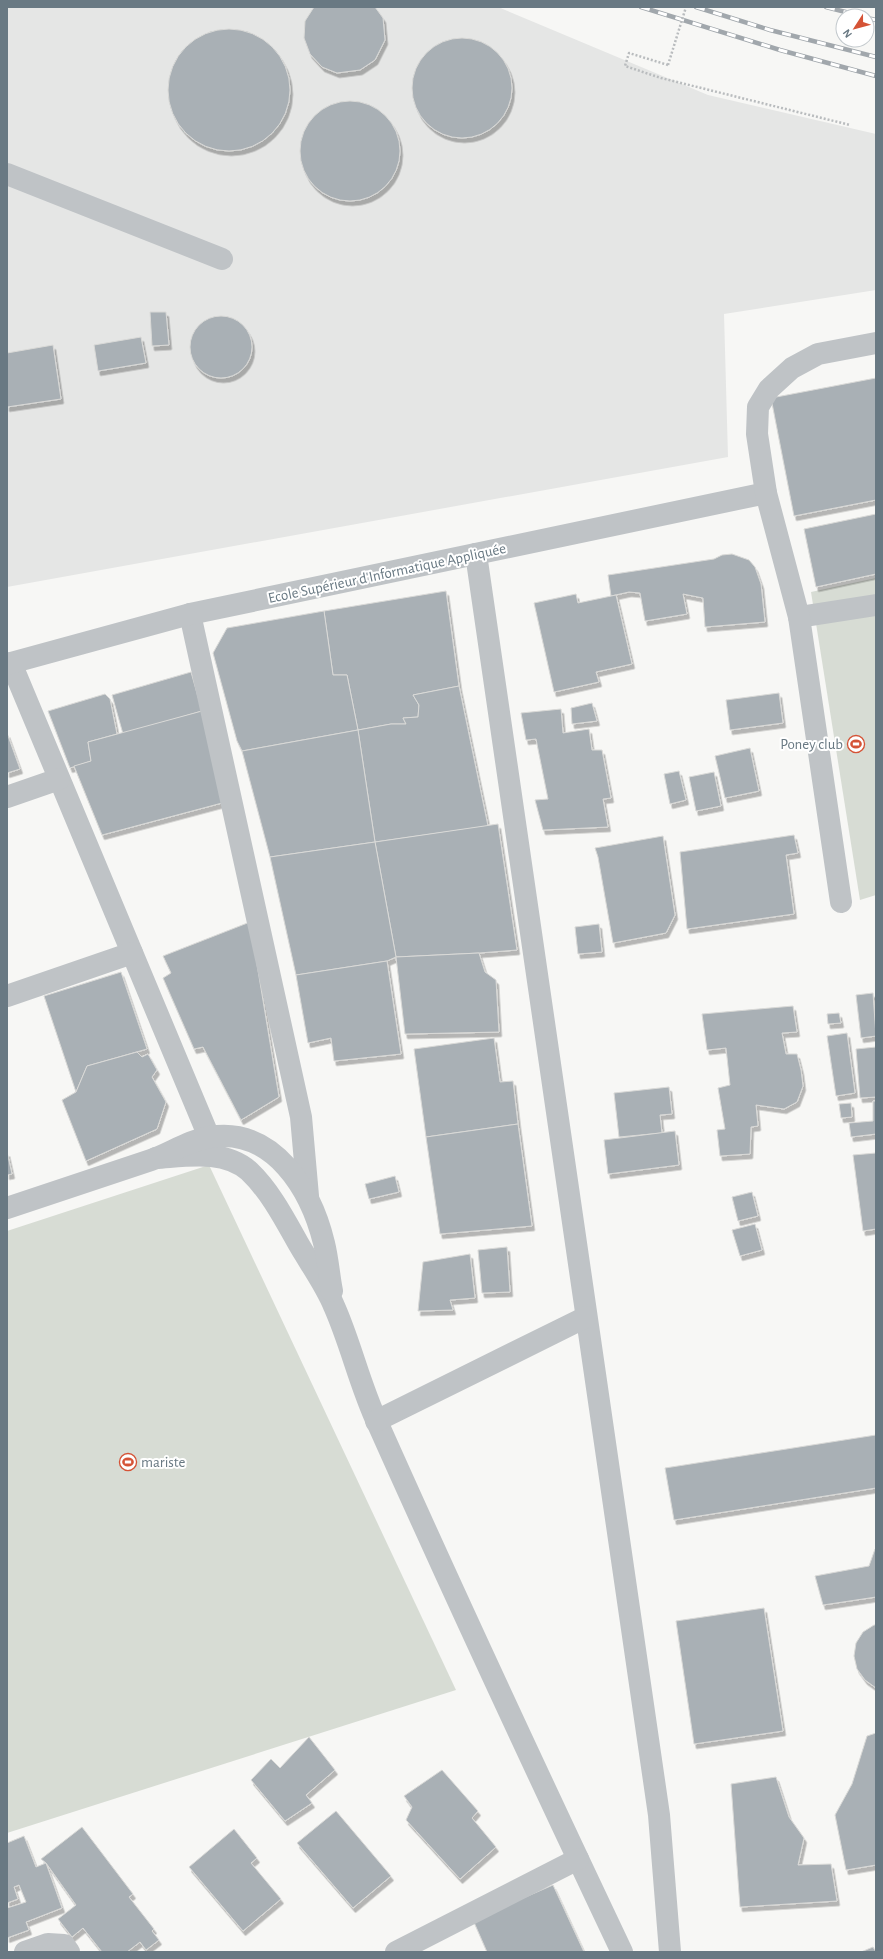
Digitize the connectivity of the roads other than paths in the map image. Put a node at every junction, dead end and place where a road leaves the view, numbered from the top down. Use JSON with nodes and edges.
{"nodes":[{"id":1,"x":7,"y":174,"type":"edge"},
{"id":2,"x":222,"y":259,"type":"dead end"},
{"id":3,"x":876,"y":344,"type":"edge"},
{"id":4,"x":766,"y":494,"type":"junction"},
{"id":5,"x":476,"y":554,"type":"junction"},
{"id":6,"x":876,"y":605,"type":"edge"},
{"id":7,"x":190,"y":614,"type":"junction"},
{"id":8,"x":799,"y":617,"type":"junction"},
{"id":9,"x":9,"y":663,"type":"edge"},
{"id":10,"x":59,"y":779,"type":"junction"},
{"id":11,"x":7,"y":797,"type":"edge"},
{"id":12,"x":841,"y":902,"type":"dead end"},
{"id":13,"x":132,"y":953,"type":"junction"},
{"id":14,"x":7,"y":996,"type":"edge"},
{"id":15,"x":209,"y":1137,"type":"junction"},
{"id":16,"x":156,"y":1158,"type":"junction"},
{"id":17,"x":308,"y":1196,"type":"junction"},
{"id":18,"x":7,"y":1208,"type":"edge"},
{"id":19,"x":334,"y":1304,"type":"junction"},
{"id":20,"x":586,"y":1317,"type":"junction"},
{"id":21,"x":376,"y":1421,"type":"junction"},
{"id":22,"x":578,"y":1859,"type":"junction"},
{"id":23,"x":25,"y":1952,"type":"edge"},
{"id":24,"x":69,"y":1952,"type":"edge"},
{"id":25,"x":396,"y":1952,"type":"edge"},
{"id":26,"x":622,"y":1952,"type":"edge"},
{"id":27,"x":670,"y":1952,"type":"edge"}],
"edges":[{"from":1,"to":2,"type":"street"},
{"from":3,"to":4,"type":"street"},
{"from":4,"to":5,"type":"street","name":"Ecole Supérieur d'Informatique Appliquée"},
{"from":4,"to":8,"type":"street"},
{"from":5,"to":7,"type":"street","name":"Ecole Supérieur d'Informatique Appliquée"},
{"from":5,"to":20,"type":"street"},
{"from":6,"to":8,"type":"street"},
{"from":7,"to":9,"type":"street","name":"Ecole Supérieur d'Informatique Appliquée"},
{"from":7,"to":17,"type":"street"},
{"from":8,"to":12,"type":"street"},
{"from":9,"to":10,"type":"street"},
{"from":10,"to":11,"type":"street"},
{"from":10,"to":13,"type":"street"},
{"from":13,"to":14,"type":"street"},
{"from":13,"to":15,"type":"street"},
{"from":15,"to":16,"type":"street"},
{"from":15,"to":17,"type":"street"},
{"from":16,"to":18,"type":"street"},
{"from":16,"to":19,"type":"street"},
{"from":17,"to":19,"type":"street"},
{"from":19,"to":21,"type":"street"},
{"from":20,"to":21,"type":"street"},
{"from":20,"to":27,"type":"street"},
{"from":21,"to":22,"type":"street"},
{"from":22,"to":25,"type":"street"},
{"from":22,"to":26,"type":"street"},
{"from":23,"to":24,"type":"street"}]}
